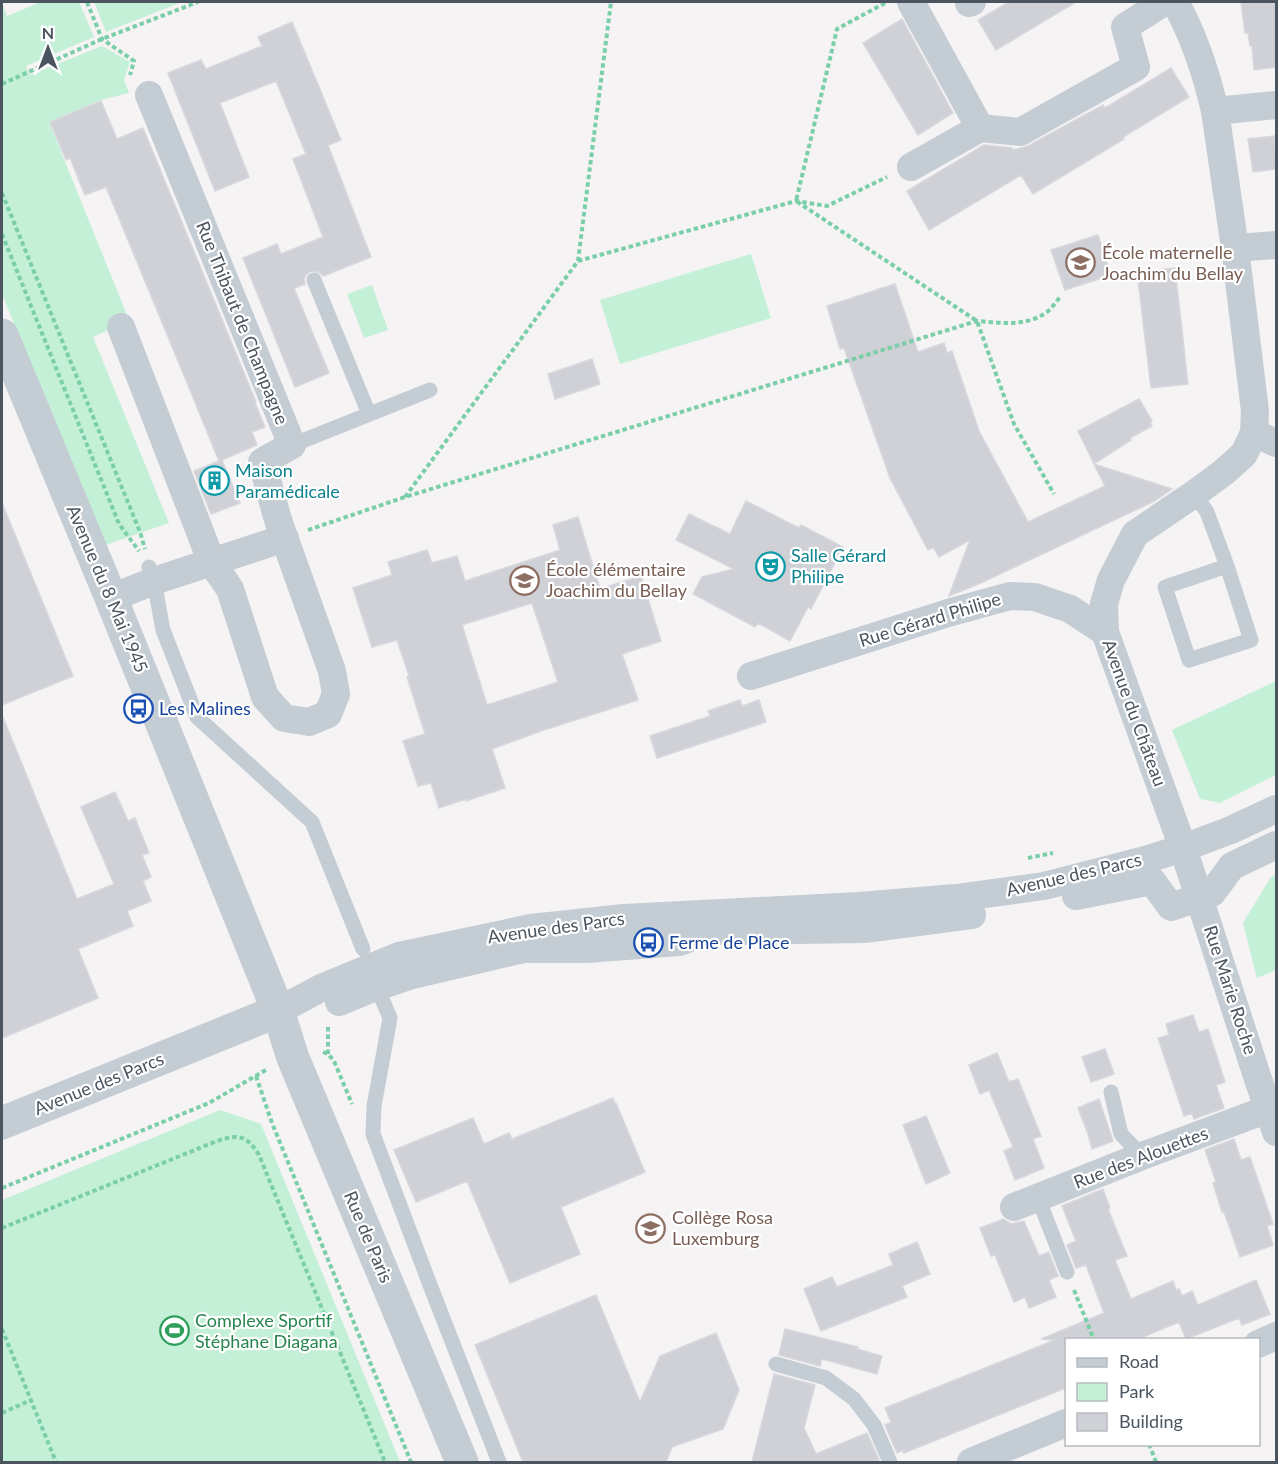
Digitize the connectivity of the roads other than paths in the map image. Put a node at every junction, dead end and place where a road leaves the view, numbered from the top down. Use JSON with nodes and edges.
{"nodes":[{"id":1,"x":911,"y":2,"type":"edge"},
{"id":2,"x":1164,"y":2,"type":"edge"},
{"id":3,"x":1175,"y":2,"type":"edge"},
{"id":4,"x":149,"y":95,"type":"road end"},
{"id":5,"x":1276,"y":105,"type":"edge"},
{"id":6,"x":1215,"y":111,"type":"junction"},
{"id":7,"x":980,"y":128,"type":"junction"},
{"id":8,"x":910,"y":166,"type":"road end"},
{"id":9,"x":1276,"y":245,"type":"edge"},
{"id":10,"x":1235,"y":248,"type":"junction"},
{"id":11,"x":314,"y":280,"type":"dead end"},
{"id":12,"x":121,"y":327,"type":"dead end"},
{"id":13,"x":2,"y":335,"type":"edge"},
{"id":14,"x":430,"y":390,"type":"dead end"},
{"id":15,"x":369,"y":414,"type":"junction"},
{"id":16,"x":1265,"y":438,"type":"edge"},
{"id":17,"x":292,"y":445,"type":"junction"},
{"id":18,"x":1194,"y":494,"type":"junction"},
{"id":19,"x":285,"y":538,"type":"junction"},
{"id":20,"x":212,"y":563,"type":"junction"},
{"id":21,"x":1227,"y":566,"type":"junction"},
{"id":22,"x":152,"y":574,"type":"junction"},
{"id":23,"x":111,"y":598,"type":"junction"},
{"id":24,"x":1105,"y":632,"type":"junction"},
{"id":25,"x":751,"y":676,"type":"dead end"},
{"id":26,"x":1276,"y":809,"type":"edge"},
{"id":27,"x":1276,"y":845,"type":"edge"},
{"id":28,"x":1183,"y":848,"type":"junction"},
{"id":29,"x":1200,"y":897,"type":"junction"},
{"id":30,"x":363,"y":949,"type":"dead end"},
{"id":31,"x":380,"y":994,"type":"dead end"},
{"id":32,"x":328,"y":1006,"type":"road end"},
{"id":33,"x":278,"y":1011,"type":"junction"},
{"id":34,"x":1267,"y":1073,"type":"edge"},
{"id":35,"x":1111,"y":1092,"type":"dead end"},
{"id":36,"x":1272,"y":1121,"type":"edge"},
{"id":37,"x":2,"y":1123,"type":"edge"},
{"id":38,"x":1142,"y":1156,"type":"junction"},
{"id":39,"x":1026,"y":1203,"type":"joint"},
{"id":40,"x":1067,"y":1272,"type":"road end"},
{"id":41,"x":1276,"y":1336,"type":"edge"},
{"id":42,"x":1260,"y":1343,"type":"edge"},
{"id":43,"x":776,"y":1364,"type":"dead end"},
{"id":44,"x":1065,"y":1424,"type":"edge"},
{"id":45,"x":462,"y":1462,"type":"edge"},
{"id":46,"x":499,"y":1462,"type":"edge"},
{"id":47,"x":890,"y":1462,"type":"edge"},
{"id":48,"x":971,"y":1462,"type":"edge"}],
"edges":[{"from":1,"to":7,"type":"street"},
{"from":2,"to":7,"type":"street"},
{"from":3,"to":6,"type":"street","name":"Avenue du Château"},
{"from":4,"to":17,"type":"street","name":"Rue Thibaut de Champagne"},
{"from":5,"to":6,"type":"street"},
{"from":6,"to":10,"type":"street","name":"Avenue du Château"},
{"from":7,"to":8,"type":"street"},
{"from":9,"to":10,"type":"street"},
{"from":10,"to":16,"type":"street","name":"Avenue du Château"},
{"from":11,"to":15,"type":"lane"},
{"from":12,"to":20,"type":"street"},
{"from":13,"to":23,"type":"street","name":"Avenue du 8 Mai 1945"},
{"from":14,"to":15,"type":"lane"},
{"from":15,"to":17,"type":"lane"},
{"from":16,"to":18,"type":"street","name":"Avenue du Château"},
{"from":17,"to":19,"type":"street","name":"Rue Thibaut de Champagne"},
{"from":18,"to":21,"type":"lane"},
{"from":18,"to":24,"type":"street","name":"Avenue du Château"},
{"from":19,"to":20,"type":"street"},
{"from":19,"to":20,"type":"street"},
{"from":20,"to":22,"type":"street"},
{"from":21,"to":21,"type":"lane"},
{"from":22,"to":23,"type":"street"},
{"from":22,"to":30,"type":"lane"},
{"from":23,"to":33,"type":"street","name":"Avenue du 8 Mai 1945"},
{"from":24,"to":25,"type":"street","name":"Rue Gérard Philipe"},
{"from":24,"to":28,"type":"street","name":"Avenue du Château"},
{"from":26,"to":28,"type":"street","name":"Avenue des Parcs"},
{"from":27,"to":29,"type":"street"},
{"from":28,"to":29,"type":"street","name":"Rue Marie Roche"},
{"from":28,"to":33,"type":"street","name":"Avenue des Parcs"},
{"from":29,"to":32,"type":"street"},
{"from":29,"to":34,"type":"street","name":"Rue Marie Roche"},
{"from":31,"to":46,"type":"lane"},
{"from":33,"to":37,"type":"street","name":"Avenue des Parcs"},
{"from":33,"to":45,"type":"street","name":"Rue de Paris"},
{"from":34,"to":36,"type":"street","name":"Rue Marie Roche"},
{"from":35,"to":38,"type":"lane"},
{"from":36,"to":38,"type":"street","name":"Rue des Alouettes"},
{"from":38,"to":39,"type":"street","name":"Rue des Alouettes"},
{"from":39,"to":40,"type":"lane"},
{"from":41,"to":42,"type":"street"},
{"from":43,"to":47,"type":"lane"},
{"from":44,"to":48,"type":"street"}]}
